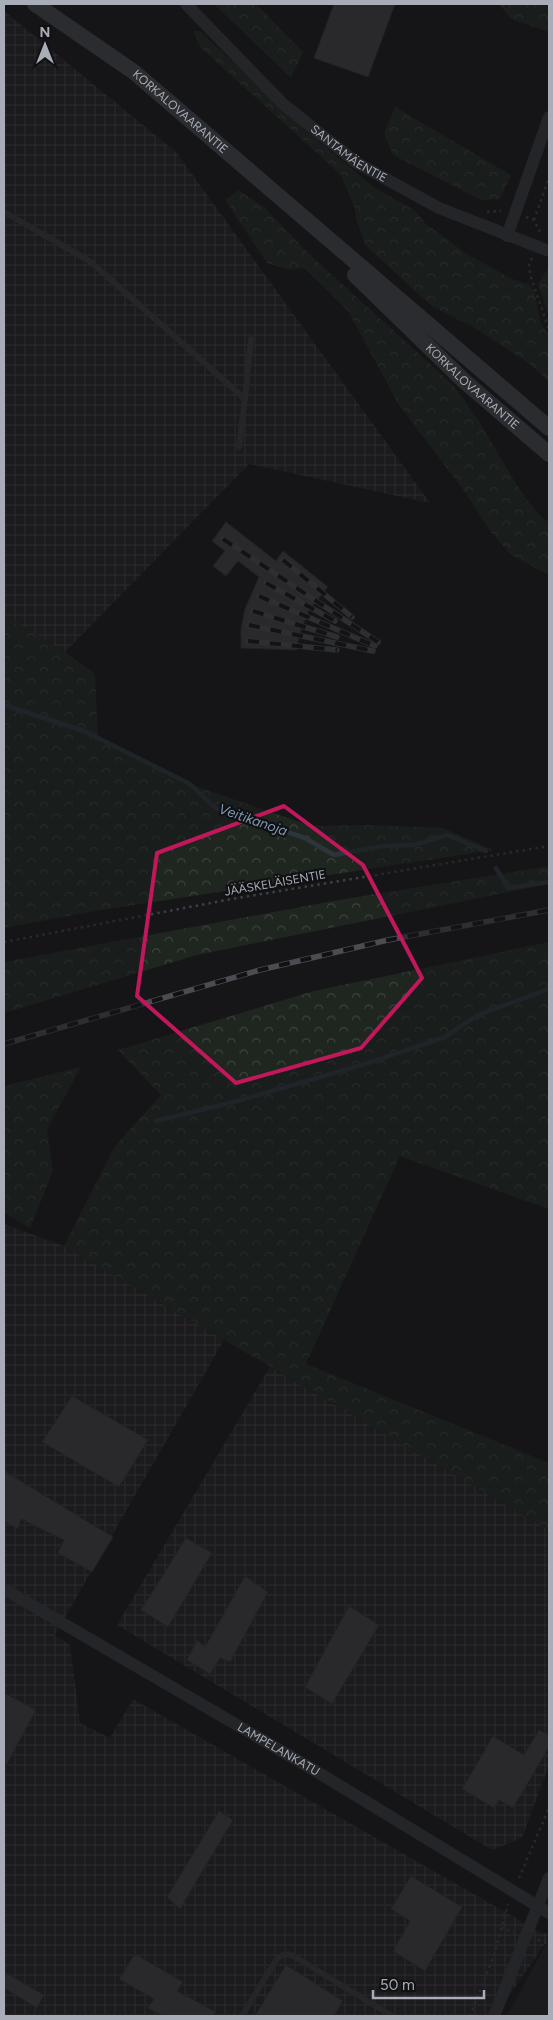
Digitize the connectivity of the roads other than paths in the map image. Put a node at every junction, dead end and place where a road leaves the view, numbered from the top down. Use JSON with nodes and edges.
{"nodes":[{"id":1,"x":35,"y":4,"type":"edge"},
{"id":2,"x":186,"y":4,"type":"edge"},
{"id":3,"x":549,"y":117,"type":"edge"},
{"id":4,"x":4,"y":212,"type":"edge"},
{"id":5,"x":318,"y":230,"type":"junction"},
{"id":6,"x":507,"y":236,"type":"junction"},
{"id":7,"x":549,"y":251,"type":"edge"},
{"id":8,"x":251,"y":339,"type":"dead end"},
{"id":9,"x":245,"y":399,"type":"junction"},
{"id":10,"x":549,"y":428,"type":"edge"},
{"id":11,"x":239,"y":447,"type":"dead end"},
{"id":12,"x":549,"y":454,"type":"edge"},
{"id":13,"x":4,"y":1589,"type":"edge"},
{"id":14,"x":549,"y":1878,"type":"edge"},
{"id":15,"x":544,"y":1910,"type":"edge"},
{"id":16,"x":242,"y":2016,"type":"edge"},
{"id":17,"x":392,"y":2016,"type":"edge"},
{"id":18,"x":494,"y":2016,"type":"edge"}],
"edges":[{"from":1,"to":5,"type":"street","name":"KORKALOVAARANTIE"},
{"from":2,"to":6,"type":"street","name":"SANTAMÄENTIE"},
{"from":3,"to":6,"type":"street"},
{"from":4,"to":9,"type":"lane"},
{"from":5,"to":10,"type":"street","name":"KORKALOVAARANTIE"},
{"from":5,"to":12,"type":"street","name":"KORKALOVAARANTIE"},
{"from":6,"to":7,"type":"street","name":"SANTAMÄENTIE"},
{"from":8,"to":9,"type":"lane"},
{"from":9,"to":11,"type":"lane"},
{"from":13,"to":15,"type":"street","name":"LAMPELANKATU"},
{"from":14,"to":15,"type":"street"},
{"from":15,"to":18,"type":"street"},
{"from":16,"to":17,"type":"lane"}]}
